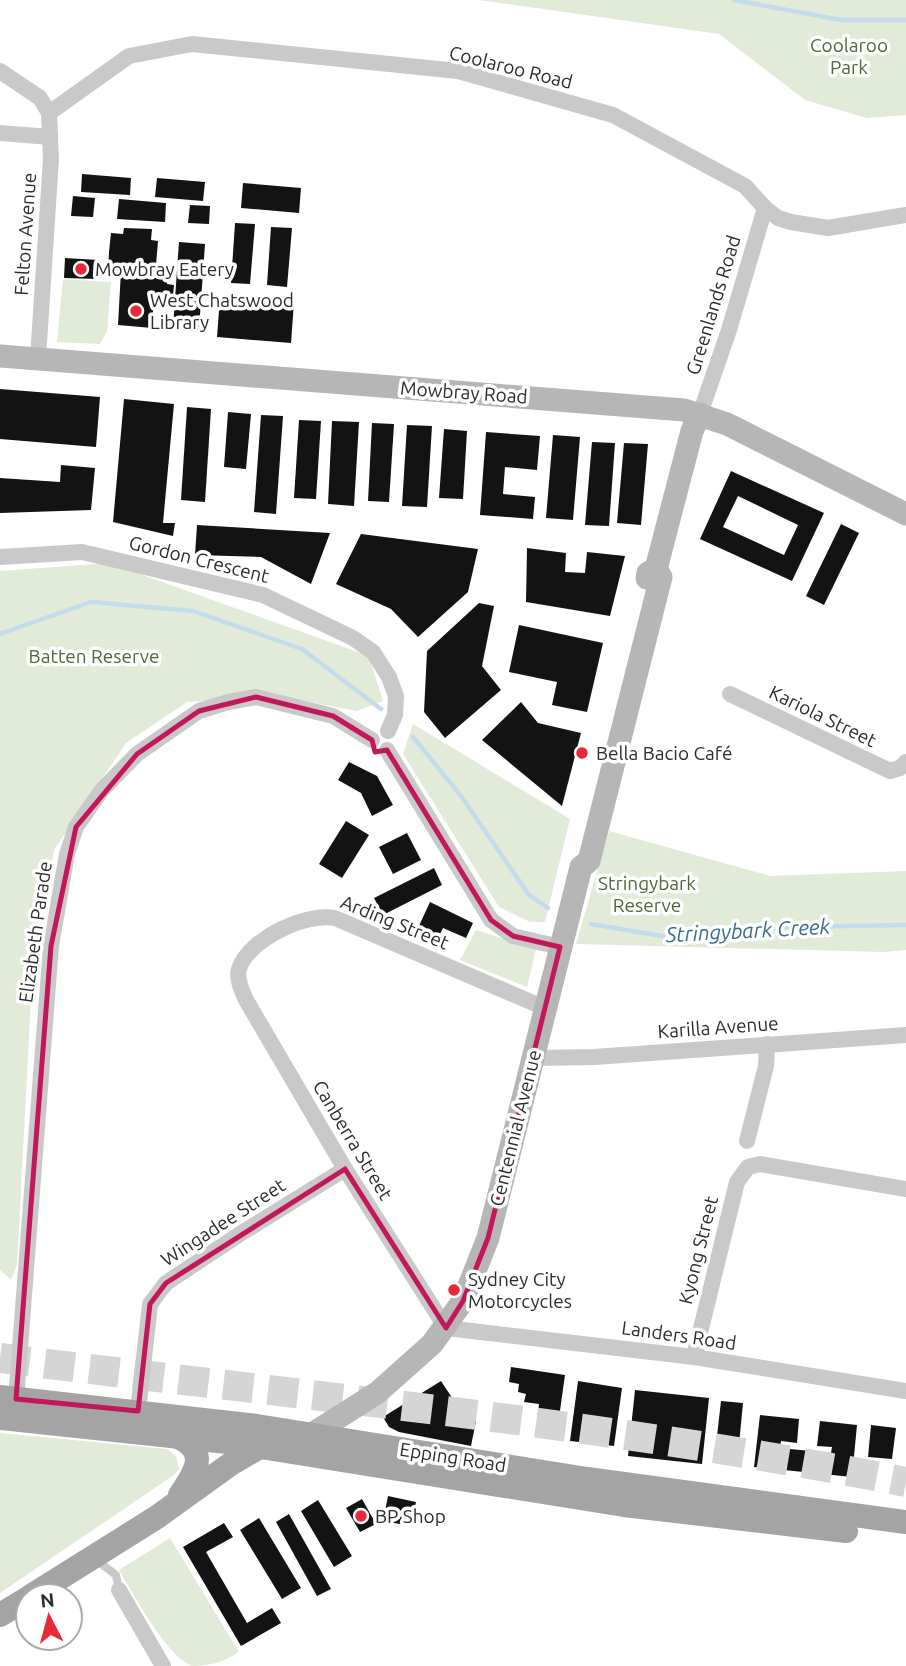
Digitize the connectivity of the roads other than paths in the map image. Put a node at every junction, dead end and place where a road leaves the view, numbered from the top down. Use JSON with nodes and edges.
{"nodes":[{"id":1,"x":0,"y":71,"type":"edge"},
{"id":2,"x":49,"y":113,"type":"junction"},
{"id":3,"x":0,"y":133,"type":"edge"},
{"id":4,"x":50,"y":137,"type":"junction"},
{"id":5,"x":765,"y":208,"type":"junction"},
{"id":6,"x":906,"y":215,"type":"edge"},
{"id":7,"x":0,"y":356,"type":"edge"},
{"id":8,"x":38,"y":358,"type":"junction"},
{"id":9,"x":699,"y":414,"type":"junction"},
{"id":10,"x":906,"y":514,"type":"edge"},
{"id":11,"x":0,"y":557,"type":"edge"},
{"id":12,"x":730,"y":694,"type":"dead end"},
{"id":13,"x":388,"y":731,"type":"junction"},
{"id":14,"x":372,"y":740,"type":"junction"},
{"id":15,"x":387,"y":750,"type":"junction"},
{"id":16,"x":903,"y":765,"type":"edge"},
{"id":17,"x":560,"y":947,"type":"junction"},
{"id":18,"x":239,"y":968,"type":"joint"},
{"id":19,"x":545,"y":1008,"type":"junction"},
{"id":20,"x":906,"y":1035,"type":"edge"},
{"id":21,"x":767,"y":1044,"type":"junction"},
{"id":22,"x":533,"y":1058,"type":"junction"},
{"id":23,"x":747,"y":1141,"type":"dead end"},
{"id":24,"x":345,"y":1169,"type":"junction"},
{"id":25,"x":906,"y":1189,"type":"edge"},
{"id":26,"x":446,"y":1328,"type":"junction"},
{"id":27,"x":694,"y":1357,"type":"junction"},
{"id":28,"x":405,"y":1367,"type":"junction"},
{"id":29,"x":906,"y":1391,"type":"edge"},
{"id":30,"x":8,"y":1398,"type":"edge"},
{"id":31,"x":362,"y":1403,"type":"junction"},
{"id":32,"x":138,"y":1411,"type":"junction"},
{"id":33,"x":0,"y":1418,"type":"edge"},
{"id":34,"x":176,"y":1436,"type":"junction"},
{"id":35,"x":286,"y":1441,"type":"junction"},
{"id":36,"x":366,"y":1443,"type":"junction"},
{"id":37,"x":165,"y":1511,"type":"junction"},
{"id":38,"x":906,"y":1522,"type":"edge"},
{"id":39,"x":906,"y":1539,"type":"edge"},
{"id":40,"x":93,"y":1557,"type":"junction"},
{"id":41,"x":53,"y":1582,"type":"edge"},
{"id":42,"x":119,"y":1590,"type":"joint"},
{"id":43,"x":163,"y":1666,"type":"edge"}],
"edges":[{"from":1,"to":2,"type":"street"},
{"from":2,"to":4,"type":"street","name":"Felton Avenue"},
{"from":2,"to":5,"type":"street","name":"Coolaroo Road"},
{"from":3,"to":4,"type":"street"},
{"from":4,"to":8,"type":"street","name":"Felton Avenue"},
{"from":5,"to":6,"type":"street","name":"Coolaroo Road"},
{"from":5,"to":9,"type":"street","name":"Greenlands Road"},
{"from":7,"to":8,"type":"main road","name":"Mowbray Road"},
{"from":8,"to":9,"type":"main road","name":"Mowbray Road"},
{"from":9,"to":10,"type":"main road","name":"Mowbray Road"},
{"from":9,"to":17,"type":"main road","name":"Centennial Avenue"},
{"from":11,"to":13,"type":"street","name":"Gordon Crescent"},
{"from":12,"to":16,"type":"street","name":"Kariola Street"},
{"from":13,"to":14,"type":"street"},
{"from":13,"to":15,"type":"street"},
{"from":14,"to":15,"type":"street"},
{"from":14,"to":30,"type":"street","name":"Elizabeth Parade"},
{"from":15,"to":17,"type":"street"},
{"from":17,"to":19,"type":"main road","name":"Centennial Avenue"},
{"from":18,"to":19,"type":"street","name":"Arding Street"},
{"from":18,"to":24,"type":"street","name":"Canberra Street"},
{"from":19,"to":22,"type":"main road","name":"Centennial Avenue"},
{"from":20,"to":21,"type":"street","name":"Karilla Avenue"},
{"from":21,"to":22,"type":"street","name":"Karilla Avenue"},
{"from":21,"to":23,"type":"street"},
{"from":22,"to":26,"type":"main road","name":"Centennial Avenue"},
{"from":24,"to":26,"type":"street","name":"Canberra Street"},
{"from":24,"to":32,"type":"street","name":"Wingadee Street"},
{"from":25,"to":27,"type":"street","name":"Kyong Street"},
{"from":26,"to":27,"type":"street","name":"Landers Road"},
{"from":26,"to":28,"type":"main road","name":"Centennial Avenue"},
{"from":27,"to":29,"type":"street","name":"Landers Road"},
{"from":28,"to":31,"type":"main road","name":"Centennial Avenue"},
{"from":28,"to":35,"type":"main road","name":"Centennial Avenue"},
{"from":30,"to":32,"type":"main road","name":"Epping Road"},
{"from":31,"to":35,"type":"main road","name":"Centennial Avenue"},
{"from":31,"to":36,"type":"main road"},
{"from":32,"to":35,"type":"main road","name":"Epping Road"},
{"from":33,"to":34,"type":"main road","name":"Epping Road"},
{"from":34,"to":35,"type":"main road","name":"Epping Road"},
{"from":34,"to":37,"type":"main road"},
{"from":35,"to":36,"type":"main road","name":"Epping Road"},
{"from":35,"to":37,"type":"main road","name":"Centennial Avenue"},
{"from":35,"to":39,"type":"main road","name":"Epping Road"},
{"from":36,"to":38,"type":"main road","name":"Epping Road"},
{"from":37,"to":40,"type":"main road","name":"Centennial Avenue"},
{"from":40,"to":41,"type":"main road","name":"Centennial Avenue"},
{"from":40,"to":42,"type":"lane"},
{"from":42,"to":43,"type":"street"}]}
